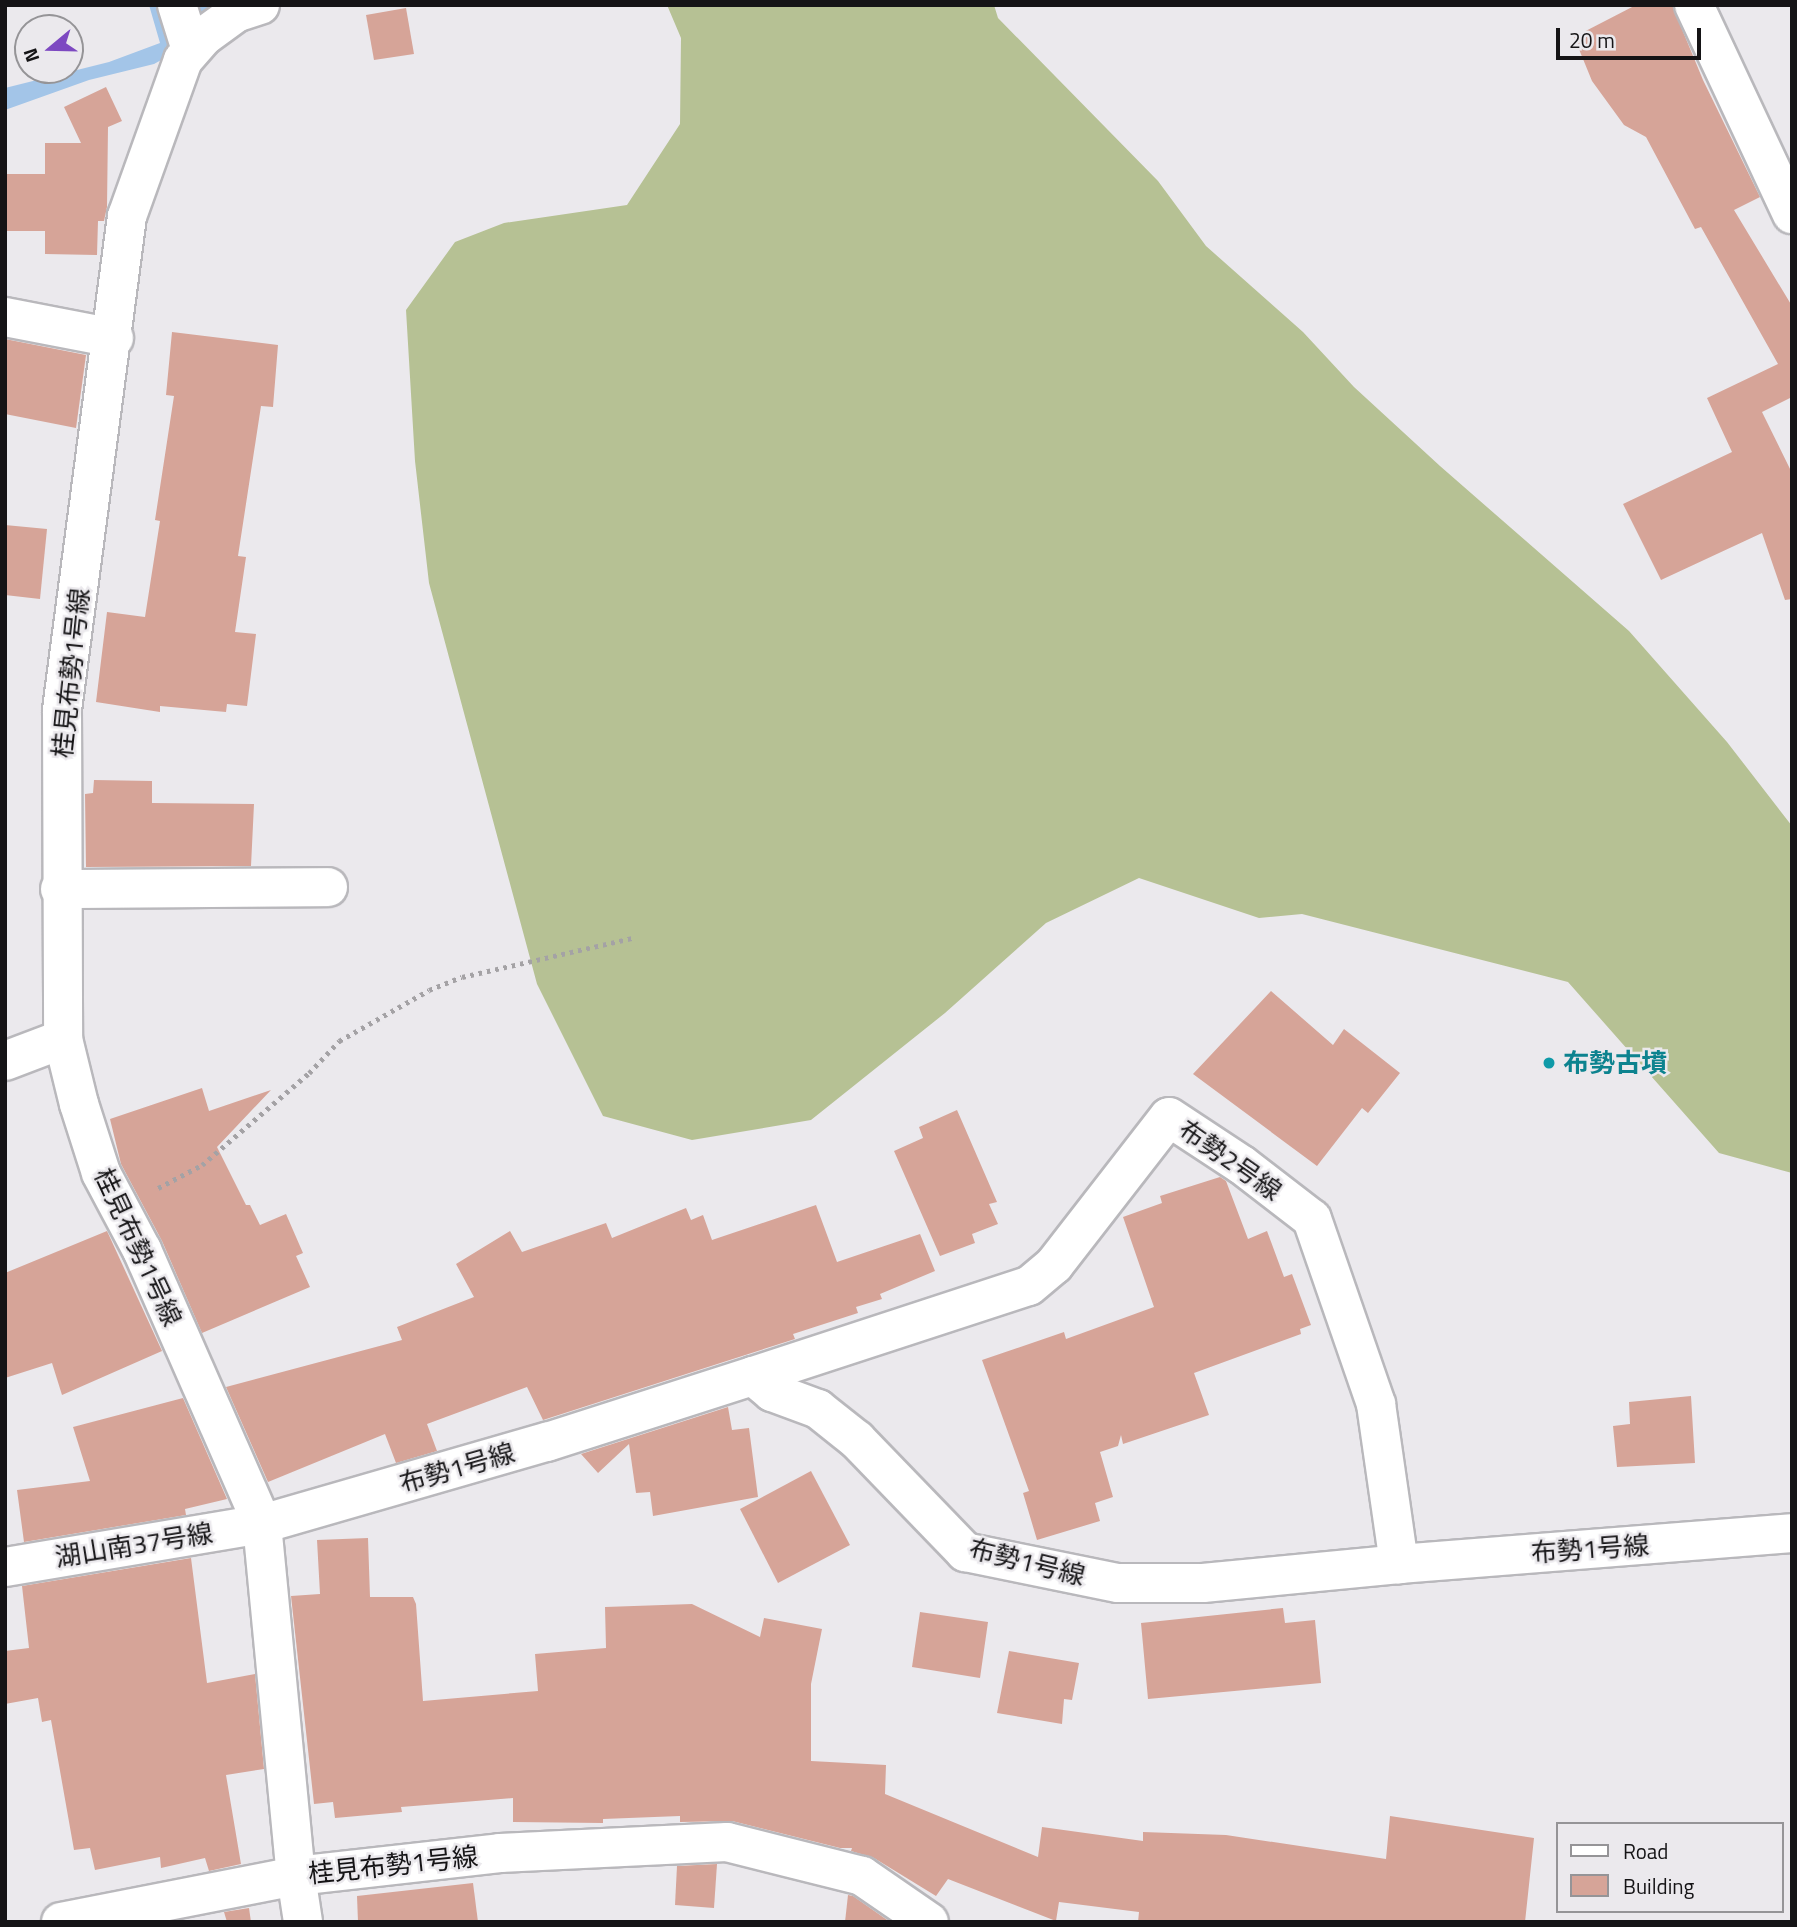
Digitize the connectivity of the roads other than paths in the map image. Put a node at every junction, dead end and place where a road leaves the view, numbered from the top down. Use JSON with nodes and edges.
{"nodes":[{"id":1,"x":177,"y":5,"type":"edge"},
{"id":2,"x":260,"y":5,"type":"edge"},
{"id":3,"x":1694,"y":5,"type":"edge"},
{"id":4,"x":191,"y":50,"type":"junction"},
{"id":5,"x":1792,"y":214,"type":"edge"},
{"id":6,"x":5,"y":317,"type":"edge"},
{"id":7,"x":114,"y":338,"type":"junction"},
{"id":8,"x":328,"y":887,"type":"dead end"},
{"id":9,"x":60,"y":889,"type":"junction"},
{"id":10,"x":63,"y":1039,"type":"junction"},
{"id":11,"x":5,"y":1062,"type":"edge"},
{"id":12,"x":753,"y":1376,"type":"junction"},
{"id":13,"x":262,"y":1524,"type":"junction"},
{"id":14,"x":1792,"y":1533,"type":"edge"},
{"id":15,"x":1399,"y":1564,"type":"junction"},
{"id":16,"x":5,"y":1567,"type":"edge"},
{"id":17,"x":296,"y":1876,"type":"junction"},
{"id":18,"x":61,"y":1922,"type":"edge"},
{"id":19,"x":303,"y":1922,"type":"edge"},
{"id":20,"x":929,"y":1922,"type":"edge"}],
"edges":[{"from":1,"to":4,"type":"street"},
{"from":2,"to":4,"type":"street","name":"桂見布勢1号線"},
{"from":3,"to":5,"type":"street"},
{"from":4,"to":7,"type":"street","name":"桂見布勢1号線"},
{"from":6,"to":7,"type":"street"},
{"from":7,"to":9,"type":"street","name":"桂見布勢1号線"},
{"from":8,"to":9,"type":"street"},
{"from":9,"to":10,"type":"street","name":"桂見布勢1号線"},
{"from":10,"to":11,"type":"street"},
{"from":10,"to":13,"type":"street","name":"桂見布勢1号線"},
{"from":12,"to":13,"type":"street","name":"布勢1号線"},
{"from":12,"to":15,"type":"street","name":"布勢1号線"},
{"from":12,"to":15,"type":"street","name":"布勢2号線"},
{"from":13,"to":16,"type":"street","name":"湖山南37号線"},
{"from":13,"to":17,"type":"street","name":"桂見布勢1号線"},
{"from":14,"to":15,"type":"street","name":"布勢1号線"},
{"from":17,"to":18,"type":"street"},
{"from":17,"to":19,"type":"street"},
{"from":17,"to":20,"type":"street","name":"桂見布勢1号線"}]}
